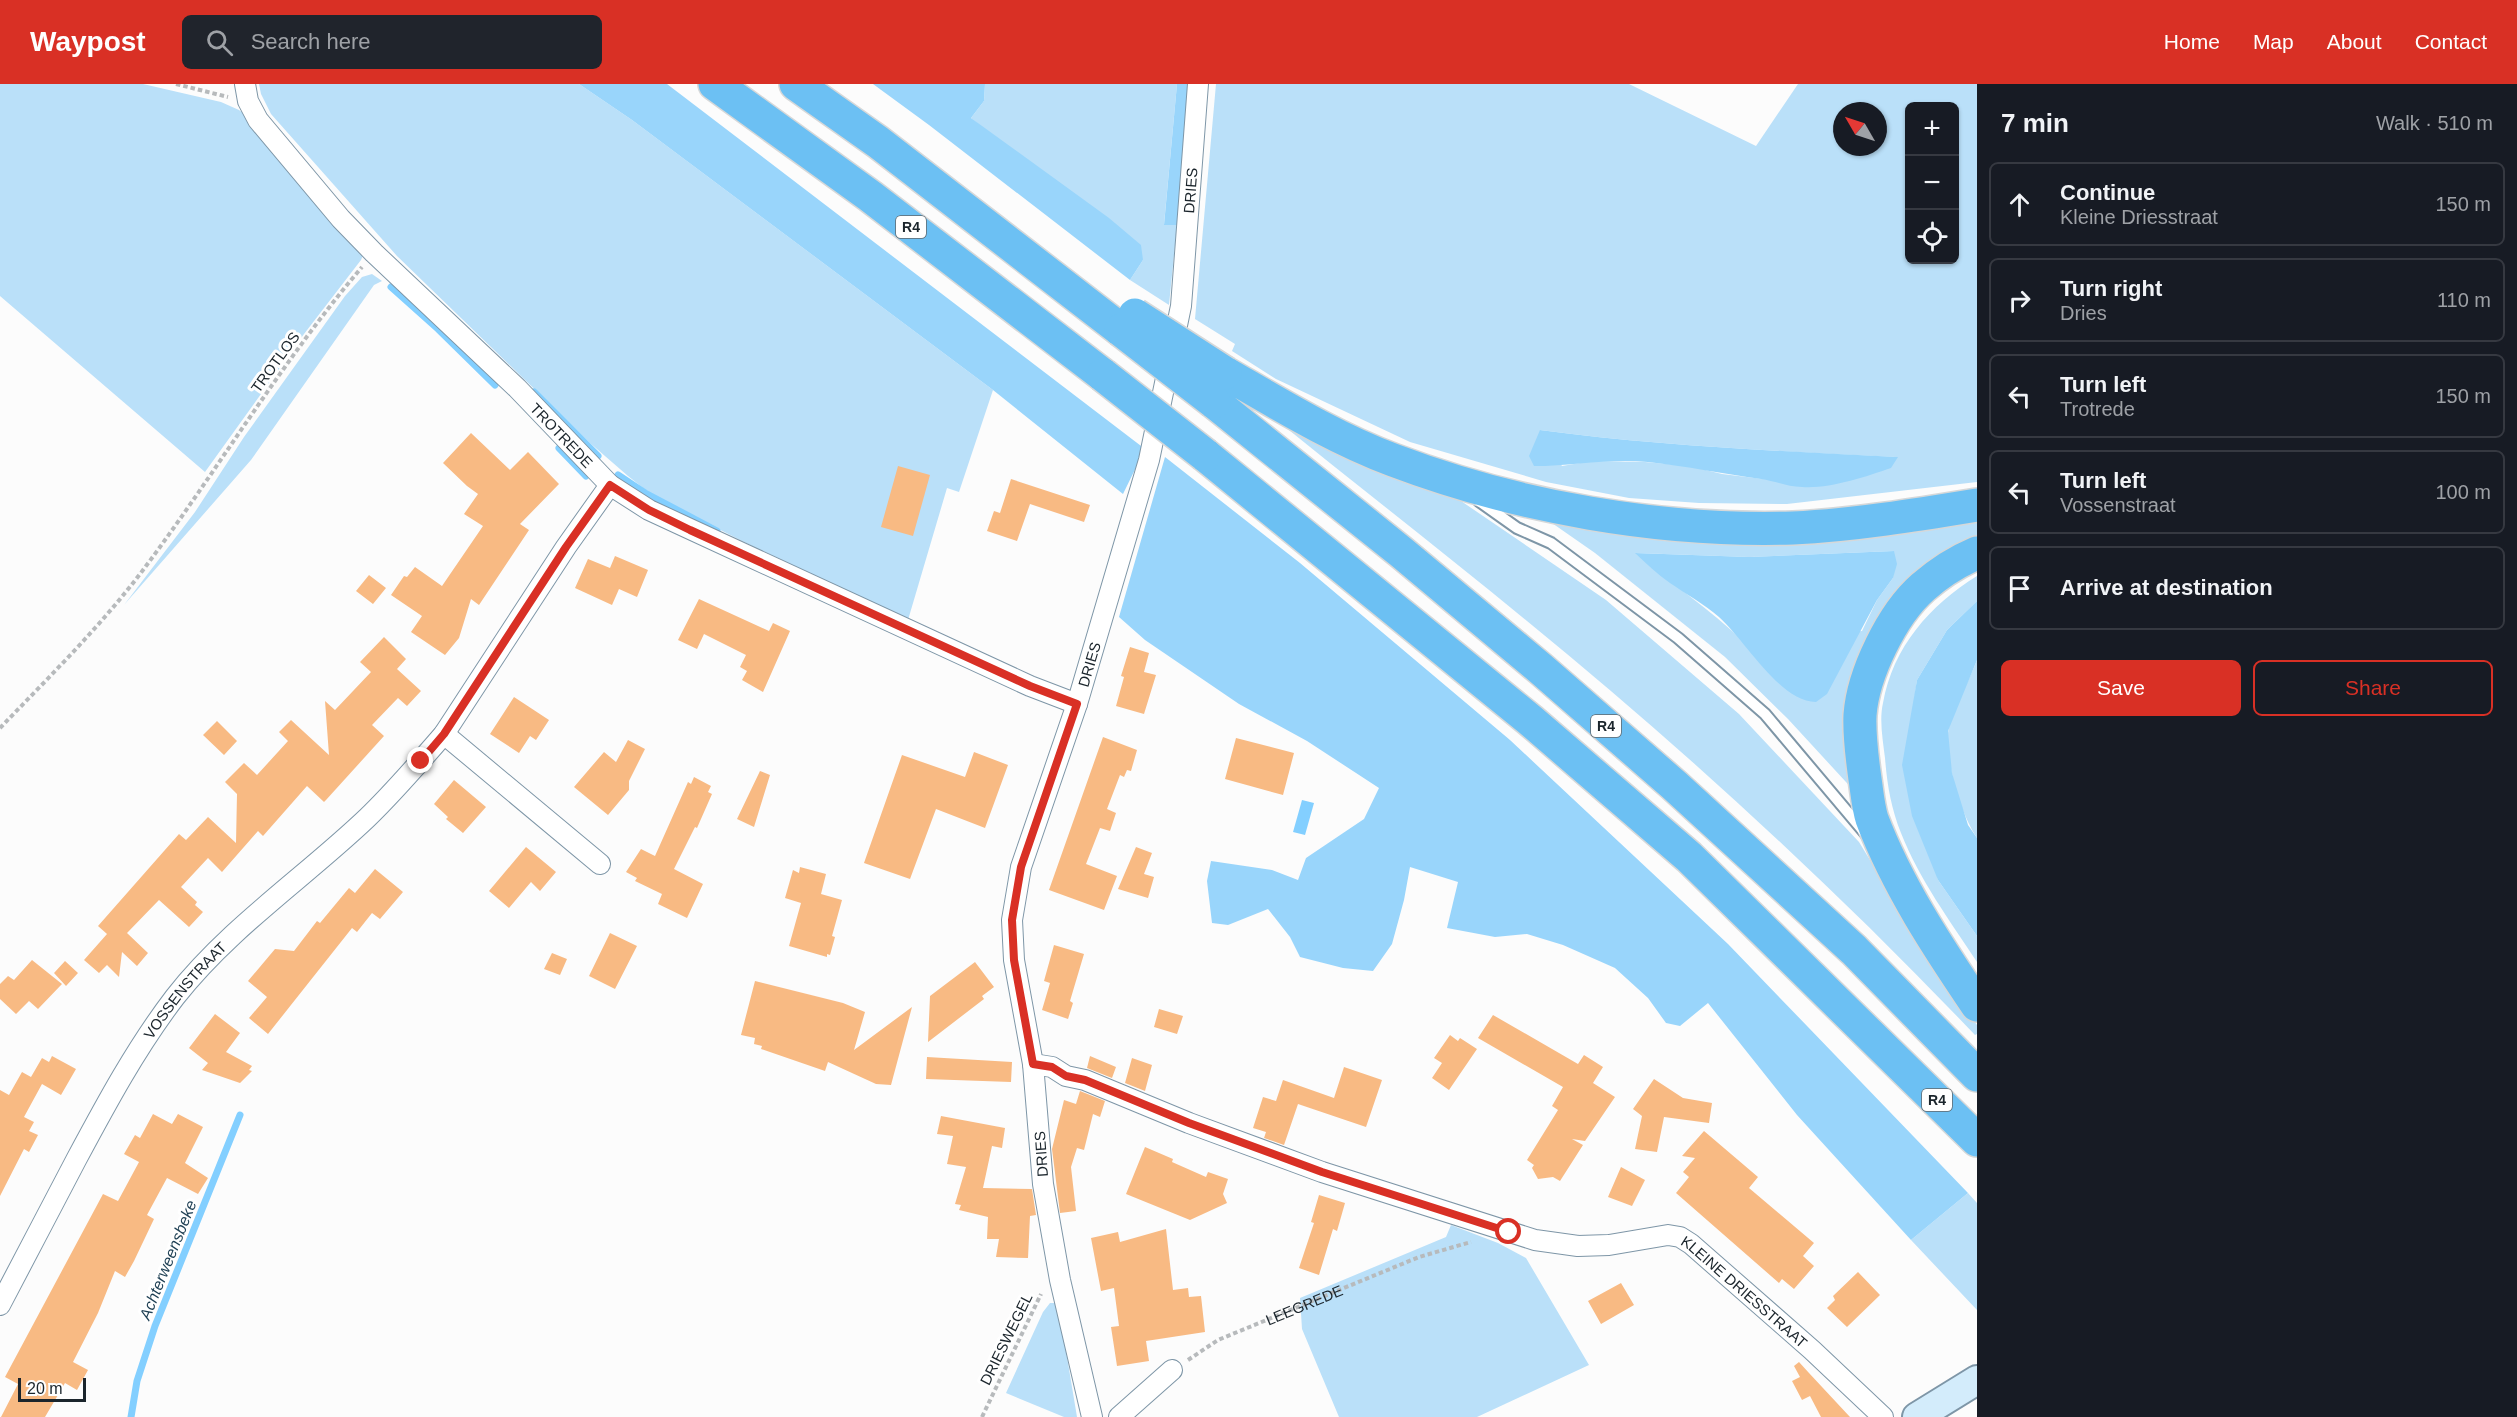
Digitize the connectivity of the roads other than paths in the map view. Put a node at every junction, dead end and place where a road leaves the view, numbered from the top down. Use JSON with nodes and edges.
{"nodes":[{"id":1,"x":715,"y":84,"type":"edge"},
{"id":2,"x":796,"y":84,"type":"edge"},
{"id":3,"x":1198,"y":84,"type":"edge"},
{"id":4,"x":247,"y":92,"type":"edge"},
{"id":5,"x":1219,"y":388,"type":"junction"},
{"id":6,"x":1462,"y":484,"type":"junction"},
{"id":7,"x":610,"y":485,"type":"junction"},
{"id":8,"x":1977,"y":505,"type":"edge"},
{"id":9,"x":1977,"y":553,"type":"edge"},
{"id":10,"x":1077,"y":704,"type":"junction"},
{"id":11,"x":444,"y":734,"type":"junction"},
{"id":12,"x":1885,"y":850,"type":"junction"},
{"id":13,"x":600,"y":864,"type":"dead end"},
{"id":14,"x":1977,"y":1005,"type":"edge"},
{"id":15,"x":1033,"y":1064,"type":"junction"},
{"id":16,"x":1977,"y":1075,"type":"edge"},
{"id":17,"x":1066,"y":1076,"type":"junction"},
{"id":18,"x":1036,"y":1096,"type":"junction"},
{"id":19,"x":1977,"y":1140,"type":"edge"},
{"id":20,"x":0,"y":1305,"type":"edge"},
{"id":21,"x":1172,"y":1370,"type":"road end"},
{"id":22,"x":1977,"y":1380,"type":"edge"},
{"id":23,"x":1092,"y":1417,"type":"edge"},
{"id":24,"x":1119,"y":1417,"type":"edge"},
{"id":25,"x":1883,"y":1417,"type":"edge"},
{"id":26,"x":1917,"y":1417,"type":"edge"}],
"edges":[{"from":1,"to":19,"type":"highway","number":"R4","bridge":true},
{"from":2,"to":5,"type":"highway","number":"R4","bridge":true},
{"from":3,"to":10,"type":"street","name":"DRIES"},
{"from":4,"to":7,"type":"street","name":"TROTREDE"},
{"from":5,"to":6,"type":"highway"},
{"from":5,"to":16,"type":"highway","number":"R4"},
{"from":6,"to":8,"type":"highway"},
{"from":6,"to":12,"type":"lane"},
{"from":7,"to":10,"type":"street","name":"TROTREDE"},
{"from":7,"to":11,"type":"street","name":"VOSSENSTRAAT"},
{"from":9,"to":12,"type":"highway"},
{"from":10,"to":15,"type":"street","name":"DRIES"},
{"from":11,"to":13,"type":"street"},
{"from":11,"to":20,"type":"street","name":"VOSSENSTRAAT"},
{"from":12,"to":14,"type":"highway"},
{"from":15,"to":17,"type":"street","name":"KLEINE DRIESSTRAAT"},
{"from":15,"to":18,"type":"street","name":"DRIES"},
{"from":17,"to":18,"type":"street"},
{"from":17,"to":25,"type":"street","name":"KLEINE DRIESSTRAAT"},
{"from":18,"to":23,"type":"street","name":"DRIES"},
{"from":21,"to":24,"type":"street"},
{"from":22,"to":26,"type":"street"}]}
